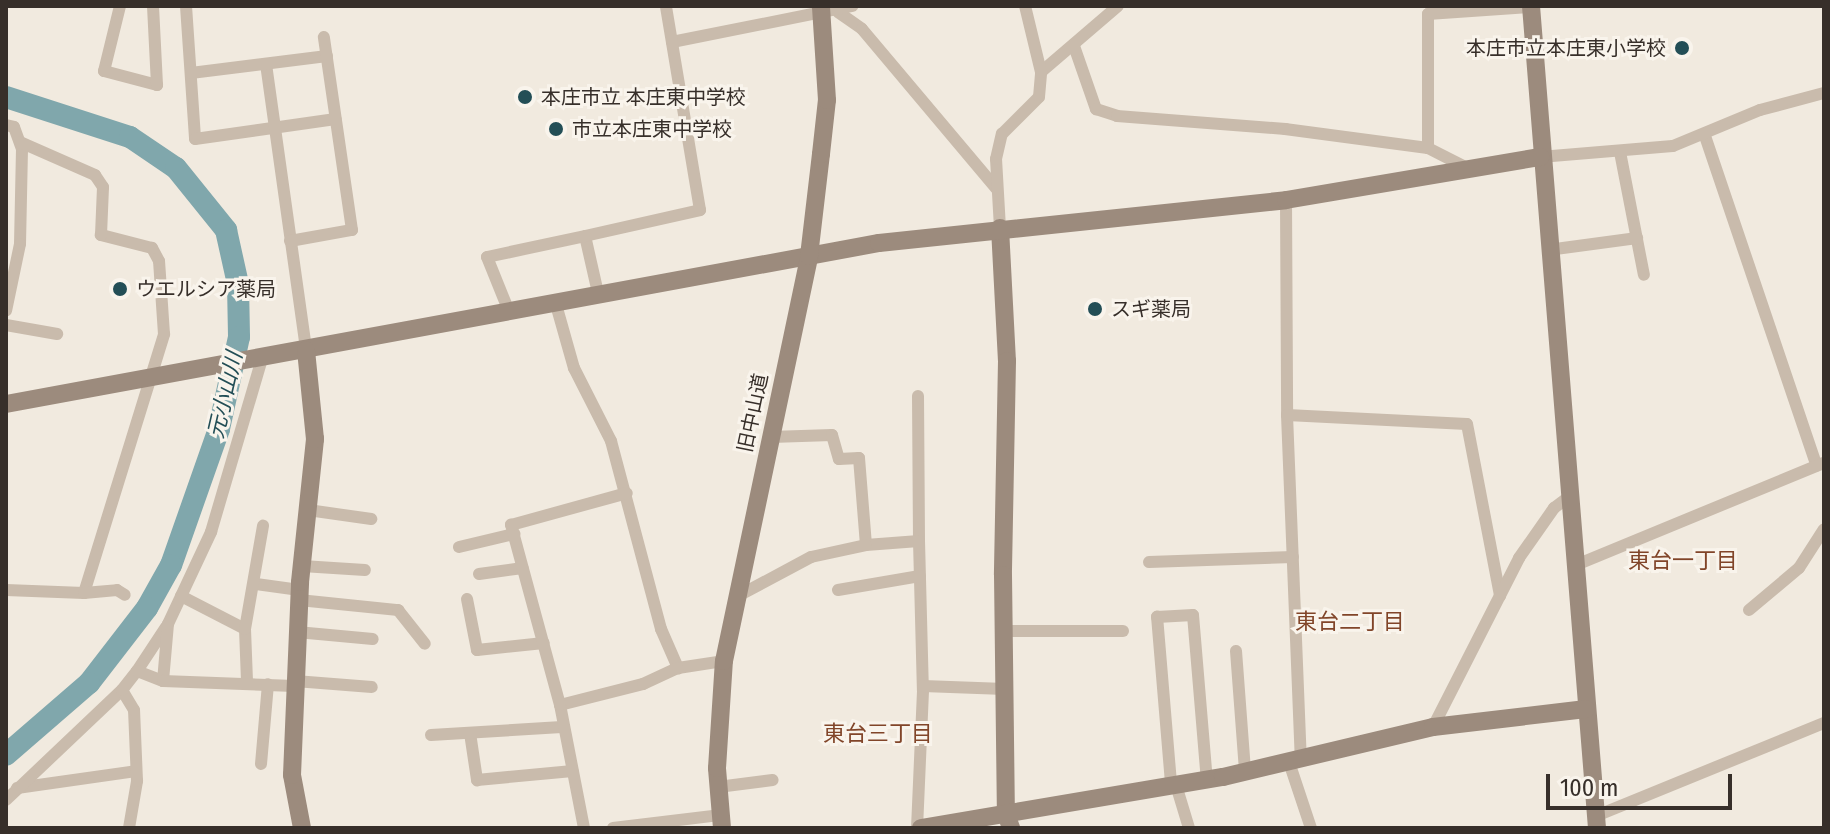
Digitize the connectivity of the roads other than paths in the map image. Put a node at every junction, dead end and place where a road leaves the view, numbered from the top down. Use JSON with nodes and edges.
{"nodes":[{"id":1,"x":120,"y":6,"type":"edge"},
{"id":2,"x":153,"y":6,"type":"edge"},
{"id":3,"x":186,"y":6,"type":"edge"},
{"id":4,"x":666,"y":6,"type":"edge"},
{"id":5,"x":852,"y":6,"type":"edge"},
{"id":6,"x":1025,"y":6,"type":"edge"},
{"id":7,"x":1118,"y":6,"type":"edge"},
{"id":8,"x":1531,"y":7,"type":"edge"},
{"id":9,"x":828,"y":11,"type":"edge"},
{"id":10,"x":324,"y":37,"type":"dead end"},
{"id":11,"x":672,"y":42,"type":"junction"},
{"id":12,"x":1074,"y":46,"type":"junction"},
{"id":13,"x":327,"y":56,"type":"junction"},
{"id":14,"x":266,"y":64,"type":"junction"},
{"id":15,"x":1041,"y":72,"type":"junction"},
{"id":16,"x":191,"y":73,"type":"junction"},
{"id":17,"x":1824,"y":93,"type":"edge"},
{"id":18,"x":336,"y":119,"type":"junction"},
{"id":19,"x":6,"y":125,"type":"edge"},
{"id":20,"x":275,"y":127,"type":"junction"},
{"id":21,"x":1705,"y":136,"type":"junction"},
{"id":22,"x":20,"y":142,"type":"junction"},
{"id":23,"x":1428,"y":148,"type":"junction"},
{"id":24,"x":1620,"y":152,"type":"junction"},
{"id":25,"x":1540,"y":157,"type":"junction"},
{"id":26,"x":1469,"y":169,"type":"junction"},
{"id":27,"x":996,"y":188,"type":"junction"},
{"id":28,"x":1286,"y":200,"type":"junction"},
{"id":29,"x":1000,"y":228,"type":"junction"},
{"id":30,"x":585,"y":236,"type":"junction"},
{"id":31,"x":1637,"y":238,"type":"junction"},
{"id":32,"x":290,"y":241,"type":"junction"},
{"id":33,"x":1548,"y":250,"type":"junction"},
{"id":34,"x":809,"y":256,"type":"junction"},
{"id":35,"x":1644,"y":275,"type":"dead end"},
{"id":36,"x":598,"y":293,"type":"junction"},
{"id":37,"x":555,"y":301,"type":"junction"},
{"id":38,"x":508,"y":309,"type":"junction"},
{"id":39,"x":6,"y":311,"type":"edge"},
{"id":40,"x":6,"y":325,"type":"edge"},
{"id":41,"x":57,"y":334,"type":"dead end"},
{"id":42,"x":306,"y":350,"type":"junction"},
{"id":43,"x":260,"y":356,"type":"junction"},
{"id":44,"x":150,"y":378,"type":"junction"},
{"id":45,"x":918,"y":396,"type":"dead end"},
{"id":46,"x":6,"y":404,"type":"edge"},
{"id":47,"x":1287,"y":415,"type":"junction"},
{"id":48,"x":771,"y":437,"type":"junction"},
{"id":49,"x":1821,"y":464,"type":"edge"},
{"id":50,"x":627,"y":493,"type":"junction"},
{"id":51,"x":1570,"y":496,"type":"junction"},
{"id":52,"x":308,"y":510,"type":"junction"},
{"id":53,"x":371,"y":519,"type":"dead end"},
{"id":54,"x":263,"y":526,"type":"dead end"},
{"id":55,"x":1824,"y":529,"type":"edge"},
{"id":56,"x":514,"y":534,"type":"junction"},
{"id":57,"x":919,"y":541,"type":"junction"},
{"id":58,"x":866,"y":545,"type":"junction"},
{"id":59,"x":459,"y":547,"type":"dead end"},
{"id":60,"x":1293,"y":557,"type":"junction"},
{"id":61,"x":1149,"y":562,"type":"dead end"},
{"id":62,"x":1576,"y":565,"type":"junction"},
{"id":63,"x":302,"y":566,"type":"junction"},
{"id":64,"x":523,"y":568,"type":"junction"},
{"id":65,"x":365,"y":570,"type":"dead end"},
{"id":66,"x":479,"y":574,"type":"dead end"},
{"id":67,"x":920,"y":576,"type":"junction"},
{"id":68,"x":256,"y":584,"type":"junction"},
{"id":69,"x":6,"y":590,"type":"edge"},
{"id":70,"x":838,"y":590,"type":"dead end"},
{"id":71,"x":84,"y":593,"type":"junction"},
{"id":72,"x":125,"y":595,"type":"dead end"},
{"id":73,"x":300,"y":595,"type":"junction"},
{"id":74,"x":181,"y":596,"type":"junction"},
{"id":75,"x":738,"y":596,"type":"junction"},
{"id":76,"x":1500,"y":596,"type":"junction"},
{"id":77,"x":467,"y":599,"type":"dead end"},
{"id":78,"x":1749,"y":610,"type":"dead end"},
{"id":79,"x":168,"y":624,"type":"junction"},
{"id":80,"x":245,"y":629,"type":"junction"},
{"id":81,"x":1005,"y":631,"type":"junction"},
{"id":82,"x":1123,"y":631,"type":"dead end"},
{"id":83,"x":297,"y":632,"type":"junction"},
{"id":84,"x":373,"y":639,"type":"dead end"},
{"id":85,"x":544,"y":643,"type":"junction"},
{"id":86,"x":425,"y":644,"type":"dead end"},
{"id":87,"x":1236,"y":651,"type":"dead end"},
{"id":88,"x":724,"y":661,"type":"junction"},
{"id":89,"x":678,"y":668,"type":"junction"},
{"id":90,"x":137,"y":671,"type":"junction"},
{"id":91,"x":163,"y":681,"type":"junction"},
{"id":92,"x":247,"y":682,"type":"junction"},
{"id":93,"x":268,"y":684,"type":"junction"},
{"id":94,"x":294,"y":684,"type":"junction"},
{"id":95,"x":923,"y":686,"type":"junction"},
{"id":96,"x":372,"y":687,"type":"dead end"},
{"id":97,"x":1005,"y":689,"type":"junction"},
{"id":98,"x":122,"y":690,"type":"junction"},
{"id":99,"x":560,"y":705,"type":"junction"},
{"id":100,"x":1586,"y":709,"type":"junction"},
{"id":101,"x":1824,"y":723,"type":"edge"},
{"id":102,"x":562,"y":727,"type":"junction"},
{"id":103,"x":1433,"y":727,"type":"junction"},
{"id":104,"x":470,"y":733,"type":"junction"},
{"id":105,"x":431,"y":735,"type":"dead end"},
{"id":106,"x":1295,"y":760,"type":"junction"},
{"id":107,"x":261,"y":764,"type":"dead end"},
{"id":108,"x":136,"y":771,"type":"junction"},
{"id":109,"x":573,"y":771,"type":"junction"},
{"id":110,"x":1245,"y":772,"type":"junction"},
{"id":111,"x":773,"y":780,"type":"dead end"},
{"id":112,"x":1207,"y":780,"type":"junction"},
{"id":113,"x":1173,"y":784,"type":"junction"},
{"id":114,"x":718,"y":787,"type":"junction"},
{"id":115,"x":17,"y":788,"type":"junction"},
{"id":116,"x":6,"y":800,"type":"edge"},
{"id":117,"x":721,"y":821,"type":"edge"},
{"id":118,"x":1009,"y":821,"type":"edge"},
{"id":119,"x":1597,"y":822,"type":"edge"},
{"id":120,"x":129,"y":828,"type":"edge"},
{"id":121,"x":302,"y":828,"type":"edge"},
{"id":122,"x":584,"y":828,"type":"edge"},
{"id":123,"x":613,"y":828,"type":"edge"},
{"id":124,"x":919,"y":828,"type":"edge"},
{"id":125,"x":1189,"y":828,"type":"edge"},
{"id":126,"x":1311,"y":828,"type":"edge"}],
"edges":[{"from":1,"to":2,"type":"street"},
{"from":3,"to":16,"type":"street"},
{"from":4,"to":11,"type":"street"},
{"from":5,"to":9,"type":"street"},
{"from":6,"to":15,"type":"street"},
{"from":7,"to":12,"type":"street"},
{"from":8,"to":23,"type":"street"},
{"from":8,"to":25,"type":"street"},
{"from":9,"to":11,"type":"street"},
{"from":9,"to":27,"type":"street"},
{"from":9,"to":34,"type":"street","name":"旧中山道"},
{"from":10,"to":13,"type":"street"},
{"from":11,"to":30,"type":"street"},
{"from":12,"to":15,"type":"street"},
{"from":12,"to":23,"type":"street"},
{"from":13,"to":14,"type":"street"},
{"from":13,"to":18,"type":"street"},
{"from":14,"to":16,"type":"street"},
{"from":14,"to":20,"type":"street"},
{"from":15,"to":27,"type":"street"},
{"from":16,"to":20,"type":"street"},
{"from":17,"to":21,"type":"street"},
{"from":18,"to":20,"type":"street"},
{"from":18,"to":32,"type":"street"},
{"from":19,"to":22,"type":"street"},
{"from":20,"to":32,"type":"street"},
{"from":21,"to":24,"type":"street"},
{"from":21,"to":49,"type":"street"},
{"from":22,"to":39,"type":"street"},
{"from":22,"to":44,"type":"street"},
{"from":23,"to":26,"type":"street"},
{"from":24,"to":25,"type":"street"},
{"from":24,"to":31,"type":"street"},
{"from":25,"to":26,"type":"street"},
{"from":25,"to":33,"type":"street"},
{"from":26,"to":28,"type":"street"},
{"from":27,"to":29,"type":"street"},
{"from":28,"to":29,"type":"street"},
{"from":28,"to":47,"type":"street"},
{"from":29,"to":34,"type":"street"},
{"from":29,"to":81,"type":"street"},
{"from":30,"to":36,"type":"street"},
{"from":30,"to":38,"type":"street"},
{"from":31,"to":33,"type":"street"},
{"from":31,"to":35,"type":"street"},
{"from":32,"to":42,"type":"street"},
{"from":33,"to":51,"type":"street"},
{"from":34,"to":36,"type":"street"},
{"from":34,"to":48,"type":"street","name":"旧中山道"},
{"from":36,"to":37,"type":"street"},
{"from":37,"to":38,"type":"street"},
{"from":37,"to":50,"type":"street"},
{"from":38,"to":42,"type":"street"},
{"from":40,"to":41,"type":"street"},
{"from":42,"to":43,"type":"street"},
{"from":42,"to":52,"type":"street"},
{"from":43,"to":44,"type":"street"},
{"from":43,"to":74,"type":"street"},
{"from":44,"to":46,"type":"street"},
{"from":44,"to":71,"type":"street"},
{"from":45,"to":57,"type":"street"},
{"from":47,"to":60,"type":"street"},
{"from":47,"to":76,"type":"street"},
{"from":48,"to":58,"type":"street"},
{"from":48,"to":75,"type":"street","name":"旧中山道"},
{"from":49,"to":62,"type":"street"},
{"from":50,"to":56,"type":"street"},
{"from":50,"to":89,"type":"street"},
{"from":51,"to":62,"type":"street"},
{"from":51,"to":76,"type":"street"},
{"from":52,"to":53,"type":"street"},
{"from":52,"to":63,"type":"street"},
{"from":54,"to":68,"type":"street"},
{"from":55,"to":78,"type":"street"},
{"from":56,"to":59,"type":"street"},
{"from":56,"to":64,"type":"street"},
{"from":57,"to":58,"type":"street"},
{"from":57,"to":67,"type":"street"},
{"from":58,"to":75,"type":"street"},
{"from":60,"to":61,"type":"street"},
{"from":60,"to":106,"type":"street"},
{"from":62,"to":100,"type":"street"},
{"from":63,"to":65,"type":"street"},
{"from":63,"to":73,"type":"street"},
{"from":64,"to":66,"type":"street"},
{"from":64,"to":85,"type":"street"},
{"from":67,"to":70,"type":"street"},
{"from":67,"to":95,"type":"street"},
{"from":68,"to":73,"type":"street"},
{"from":68,"to":80,"type":"street"},
{"from":69,"to":71,"type":"street"},
{"from":71,"to":72,"type":"street"},
{"from":73,"to":83,"type":"street"},
{"from":73,"to":86,"type":"street"},
{"from":74,"to":79,"type":"street"},
{"from":74,"to":80,"type":"street"},
{"from":75,"to":88,"type":"street","name":"旧中山道"},
{"from":76,"to":103,"type":"street"},
{"from":77,"to":85,"type":"street"},
{"from":79,"to":90,"type":"street"},
{"from":79,"to":91,"type":"street"},
{"from":80,"to":92,"type":"street"},
{"from":81,"to":82,"type":"street"},
{"from":81,"to":97,"type":"street"},
{"from":83,"to":84,"type":"street"},
{"from":83,"to":94,"type":"street"},
{"from":85,"to":99,"type":"street"},
{"from":87,"to":110,"type":"street"},
{"from":88,"to":89,"type":"street"},
{"from":88,"to":114,"type":"street","name":"旧中山道"},
{"from":89,"to":99,"type":"street"},
{"from":90,"to":91,"type":"street"},
{"from":90,"to":98,"type":"street"},
{"from":91,"to":92,"type":"street"},
{"from":92,"to":93,"type":"street"},
{"from":93,"to":94,"type":"street"},
{"from":93,"to":107,"type":"street"},
{"from":94,"to":96,"type":"street"},
{"from":94,"to":121,"type":"street"},
{"from":95,"to":97,"type":"street"},
{"from":95,"to":124,"type":"street"},
{"from":97,"to":118,"type":"street"},
{"from":98,"to":108,"type":"street"},
{"from":98,"to":115,"type":"street"},
{"from":99,"to":102,"type":"street"},
{"from":100,"to":103,"type":"street"},
{"from":100,"to":119,"type":"street"},
{"from":101,"to":119,"type":"street"},
{"from":102,"to":104,"type":"street"},
{"from":102,"to":109,"type":"street"},
{"from":103,"to":106,"type":"street"},
{"from":104,"to":105,"type":"street"},
{"from":104,"to":109,"type":"street"},
{"from":106,"to":110,"type":"street"},
{"from":106,"to":126,"type":"street"},
{"from":108,"to":115,"type":"street"},
{"from":108,"to":120,"type":"street"},
{"from":109,"to":122,"type":"street"},
{"from":110,"to":112,"type":"street"},
{"from":111,"to":114,"type":"street"},
{"from":112,"to":113,"type":"street"},
{"from":112,"to":113,"type":"street"},
{"from":113,"to":118,"type":"street"},
{"from":113,"to":125,"type":"street"},
{"from":114,"to":117,"type":"street","name":"旧中山道"},
{"from":115,"to":116,"type":"street"},
{"from":117,"to":123,"type":"street"},
{"from":118,"to":124,"type":"street"}]}
